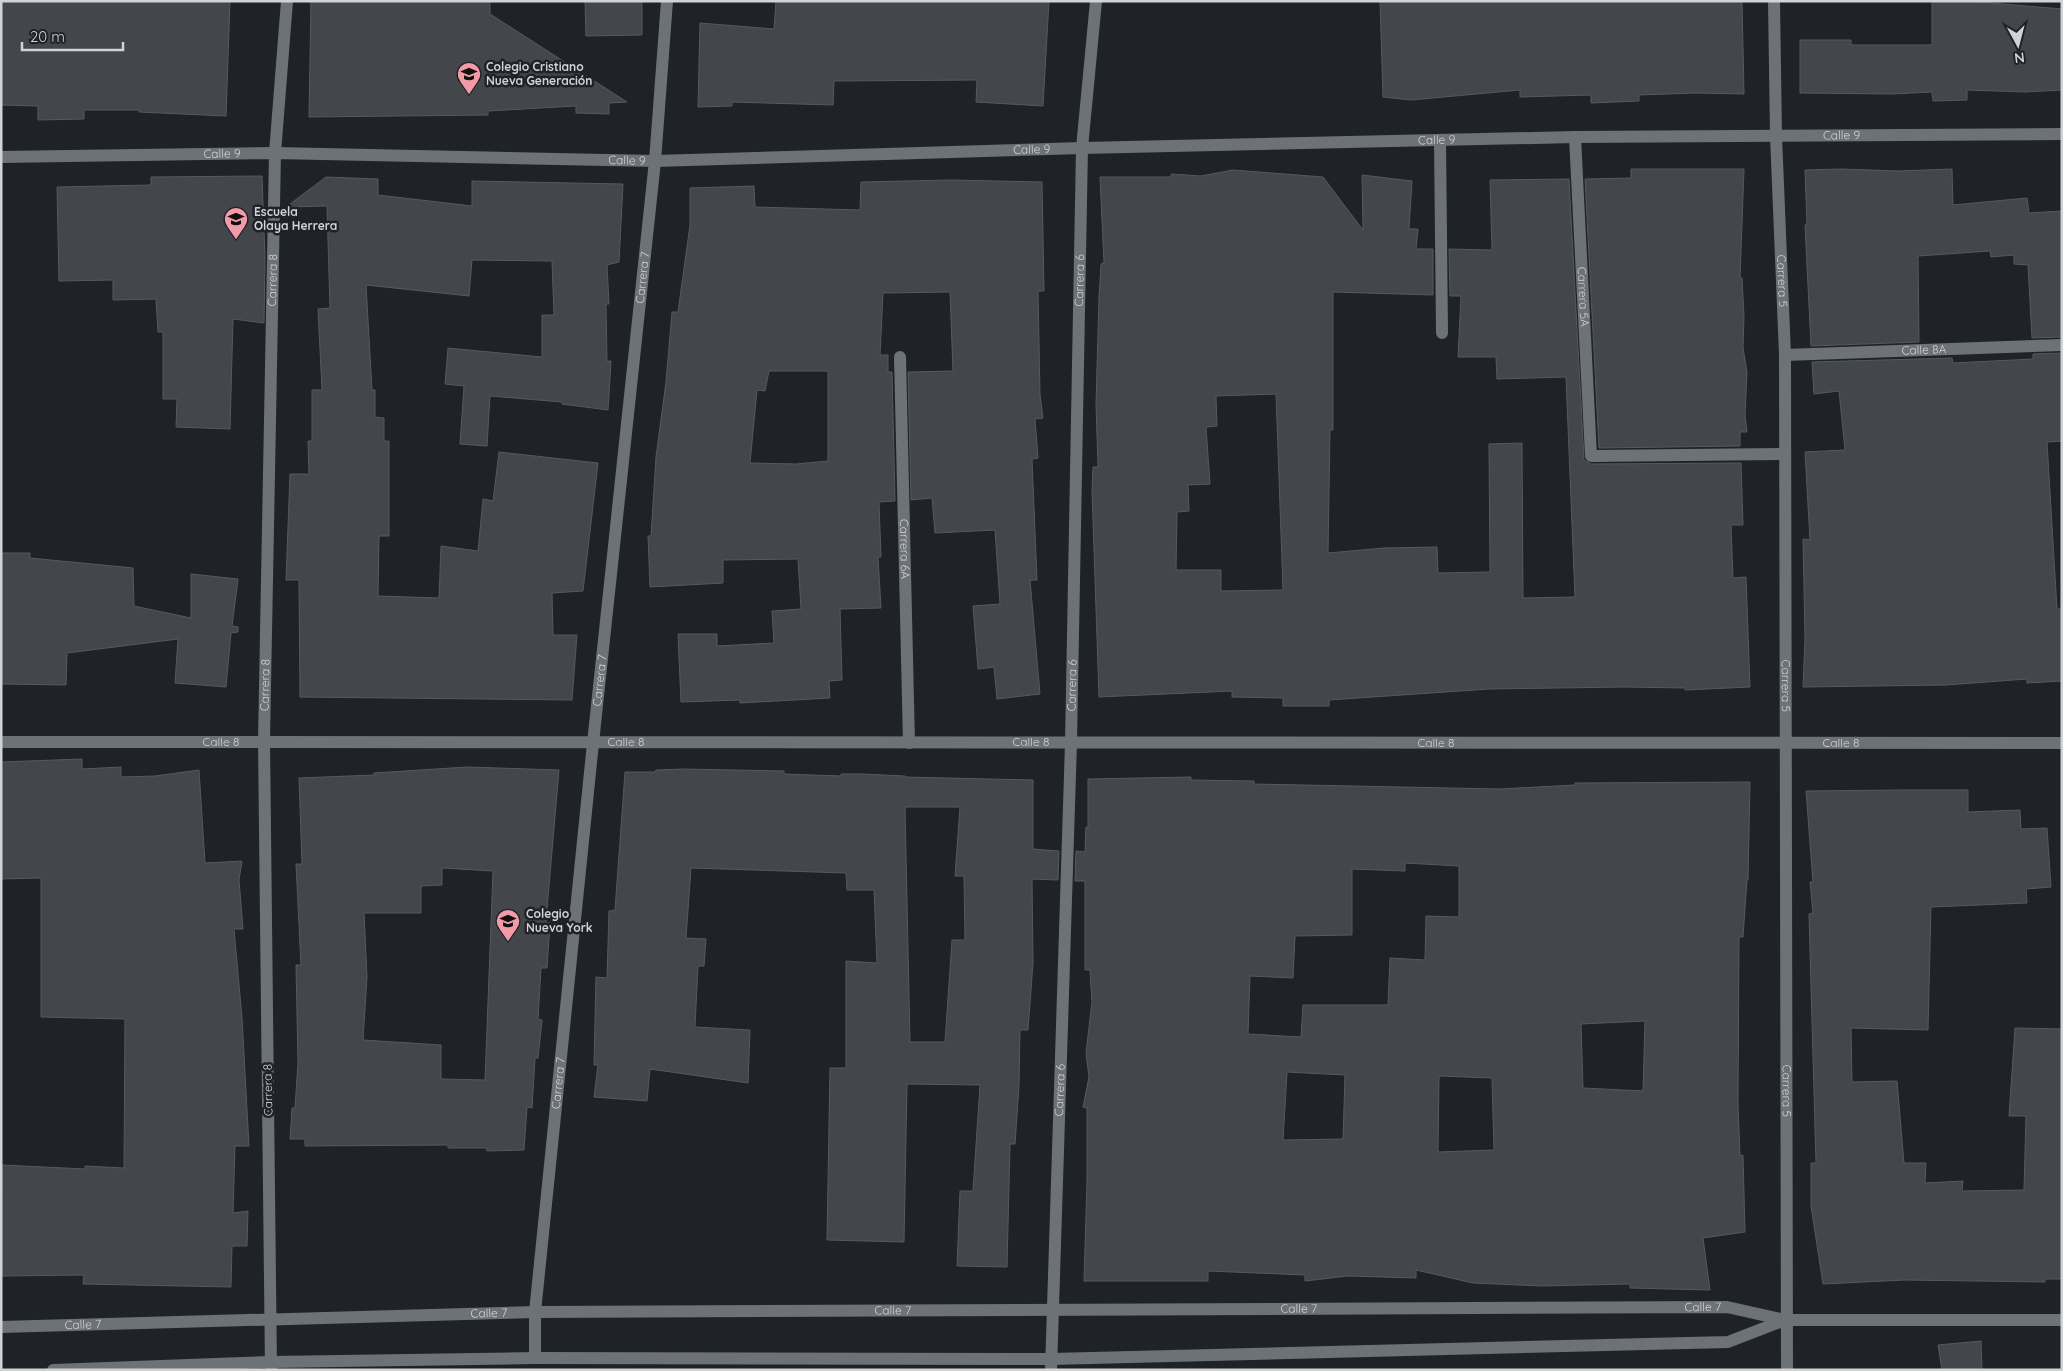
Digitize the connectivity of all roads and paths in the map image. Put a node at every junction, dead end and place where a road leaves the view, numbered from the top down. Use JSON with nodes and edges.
{"nodes":[{"id":1,"x":287,"y":1,"type":"edge"},
{"id":2,"x":666,"y":1,"type":"edge"},
{"id":3,"x":1096,"y":1,"type":"edge"},
{"id":4,"x":1774,"y":1,"type":"edge"},
{"id":5,"x":2062,"y":134,"type":"edge"},
{"id":6,"x":1776,"y":136,"type":"junction"},
{"id":7,"x":1575,"y":137,"type":"junction"},
{"id":8,"x":1440,"y":140,"type":"junction"},
{"id":9,"x":1082,"y":148,"type":"junction"},
{"id":10,"x":276,"y":153,"type":"junction"},
{"id":11,"x":1,"y":157,"type":"edge"},
{"id":12,"x":655,"y":161,"type":"junction"},
{"id":13,"x":1442,"y":333,"type":"dead end"},
{"id":14,"x":2062,"y":345,"type":"edge"},
{"id":15,"x":1785,"y":355,"type":"junction"},
{"id":16,"x":900,"y":357,"type":"dead end"},
{"id":17,"x":1785,"y":454,"type":"junction"},
{"id":18,"x":264,"y":740,"type":"junction"},
{"id":19,"x":1,"y":742,"type":"edge"},
{"id":20,"x":909,"y":743,"type":"junction"},
{"id":21,"x":1071,"y":743,"type":"junction"},
{"id":22,"x":1785,"y":743,"type":"junction"},
{"id":23,"x":2062,"y":743,"type":"edge"},
{"id":24,"x":593,"y":744,"type":"junction"},
{"id":25,"x":1051,"y":1311,"type":"junction"},
{"id":26,"x":535,"y":1312,"type":"junction"},
{"id":27,"x":271,"y":1320,"type":"junction"},
{"id":28,"x":1785,"y":1320,"type":"junction"},
{"id":29,"x":2062,"y":1320,"type":"edge"},
{"id":30,"x":1,"y":1327,"type":"edge"},
{"id":31,"x":535,"y":1358,"type":"junction"},
{"id":32,"x":1051,"y":1365,"type":"edge"},
{"id":33,"x":271,"y":1366,"type":"edge"},
{"id":34,"x":53,"y":1370,"type":"edge"},
{"id":35,"x":1786,"y":1370,"type":"edge"}],
"edges":[{"from":1,"to":10,"type":"street","name":"Carrera 8"},
{"from":2,"to":12,"type":"street","name":"Carrera 7"},
{"from":3,"to":9,"type":"street","name":"Carrera 6"},
{"from":4,"to":6,"type":"street","name":"Carrera 5"},
{"from":5,"to":6,"type":"street","name":"Calle 9"},
{"from":6,"to":7,"type":"street","name":"Calle 9"},
{"from":6,"to":15,"type":"street","name":"Carrera 5"},
{"from":7,"to":8,"type":"street","name":"Calle 9"},
{"from":7,"to":17,"type":"street","name":"Carrera 5A"},
{"from":8,"to":9,"type":"street","name":"Calle 9"},
{"from":8,"to":13,"type":"street"},
{"from":9,"to":12,"type":"street","name":"Calle 9"},
{"from":9,"to":21,"type":"street","name":"Carrera 6"},
{"from":10,"to":11,"type":"street","name":"Calle 9"},
{"from":10,"to":12,"type":"street","name":"Calle 9"},
{"from":10,"to":18,"type":"street","name":"Carrera 8"},
{"from":12,"to":24,"type":"street","name":"Carrera 7"},
{"from":14,"to":15,"type":"street","name":"Calle 8A"},
{"from":15,"to":17,"type":"street","name":"Carrera 5"},
{"from":16,"to":20,"type":"street","name":"Carrera 6A"},
{"from":17,"to":22,"type":"street","name":"Carrera 5"},
{"from":18,"to":19,"type":"street","name":"Calle 8"},
{"from":18,"to":24,"type":"street","name":"Calle 8"},
{"from":18,"to":27,"type":"street","name":"Carrera 8"},
{"from":20,"to":21,"type":"street","name":"Calle 8"},
{"from":20,"to":24,"type":"street","name":"Calle 8"},
{"from":21,"to":22,"type":"street","name":"Calle 8"},
{"from":21,"to":25,"type":"street","name":"Carrera 6"},
{"from":22,"to":23,"type":"street","name":"Calle 8"},
{"from":22,"to":28,"type":"street","name":"Carrera 5"},
{"from":24,"to":26,"type":"street","name":"Carrera 7"},
{"from":25,"to":26,"type":"street","name":"Calle 7"},
{"from":25,"to":28,"type":"street","name":"Calle 7"},
{"from":25,"to":32,"type":"street","name":"Carrera 6"},
{"from":26,"to":27,"type":"street","name":"Calle 7"},
{"from":26,"to":31,"type":"street","name":"Carrera 7"},
{"from":27,"to":30,"type":"street","name":"Calle 7"},
{"from":27,"to":33,"type":"street","name":"Carrera 8"},
{"from":28,"to":29,"type":"street","name":"Calle 7"},
{"from":28,"to":32,"type":"street","name":"Calle 7"},
{"from":28,"to":35,"type":"street","name":"Carrera 5"},
{"from":31,"to":32,"type":"street","name":"Calle 7"},
{"from":31,"to":33,"type":"street","name":"Calle 7"},
{"from":33,"to":34,"type":"street","name":"Calle 7"}]}
